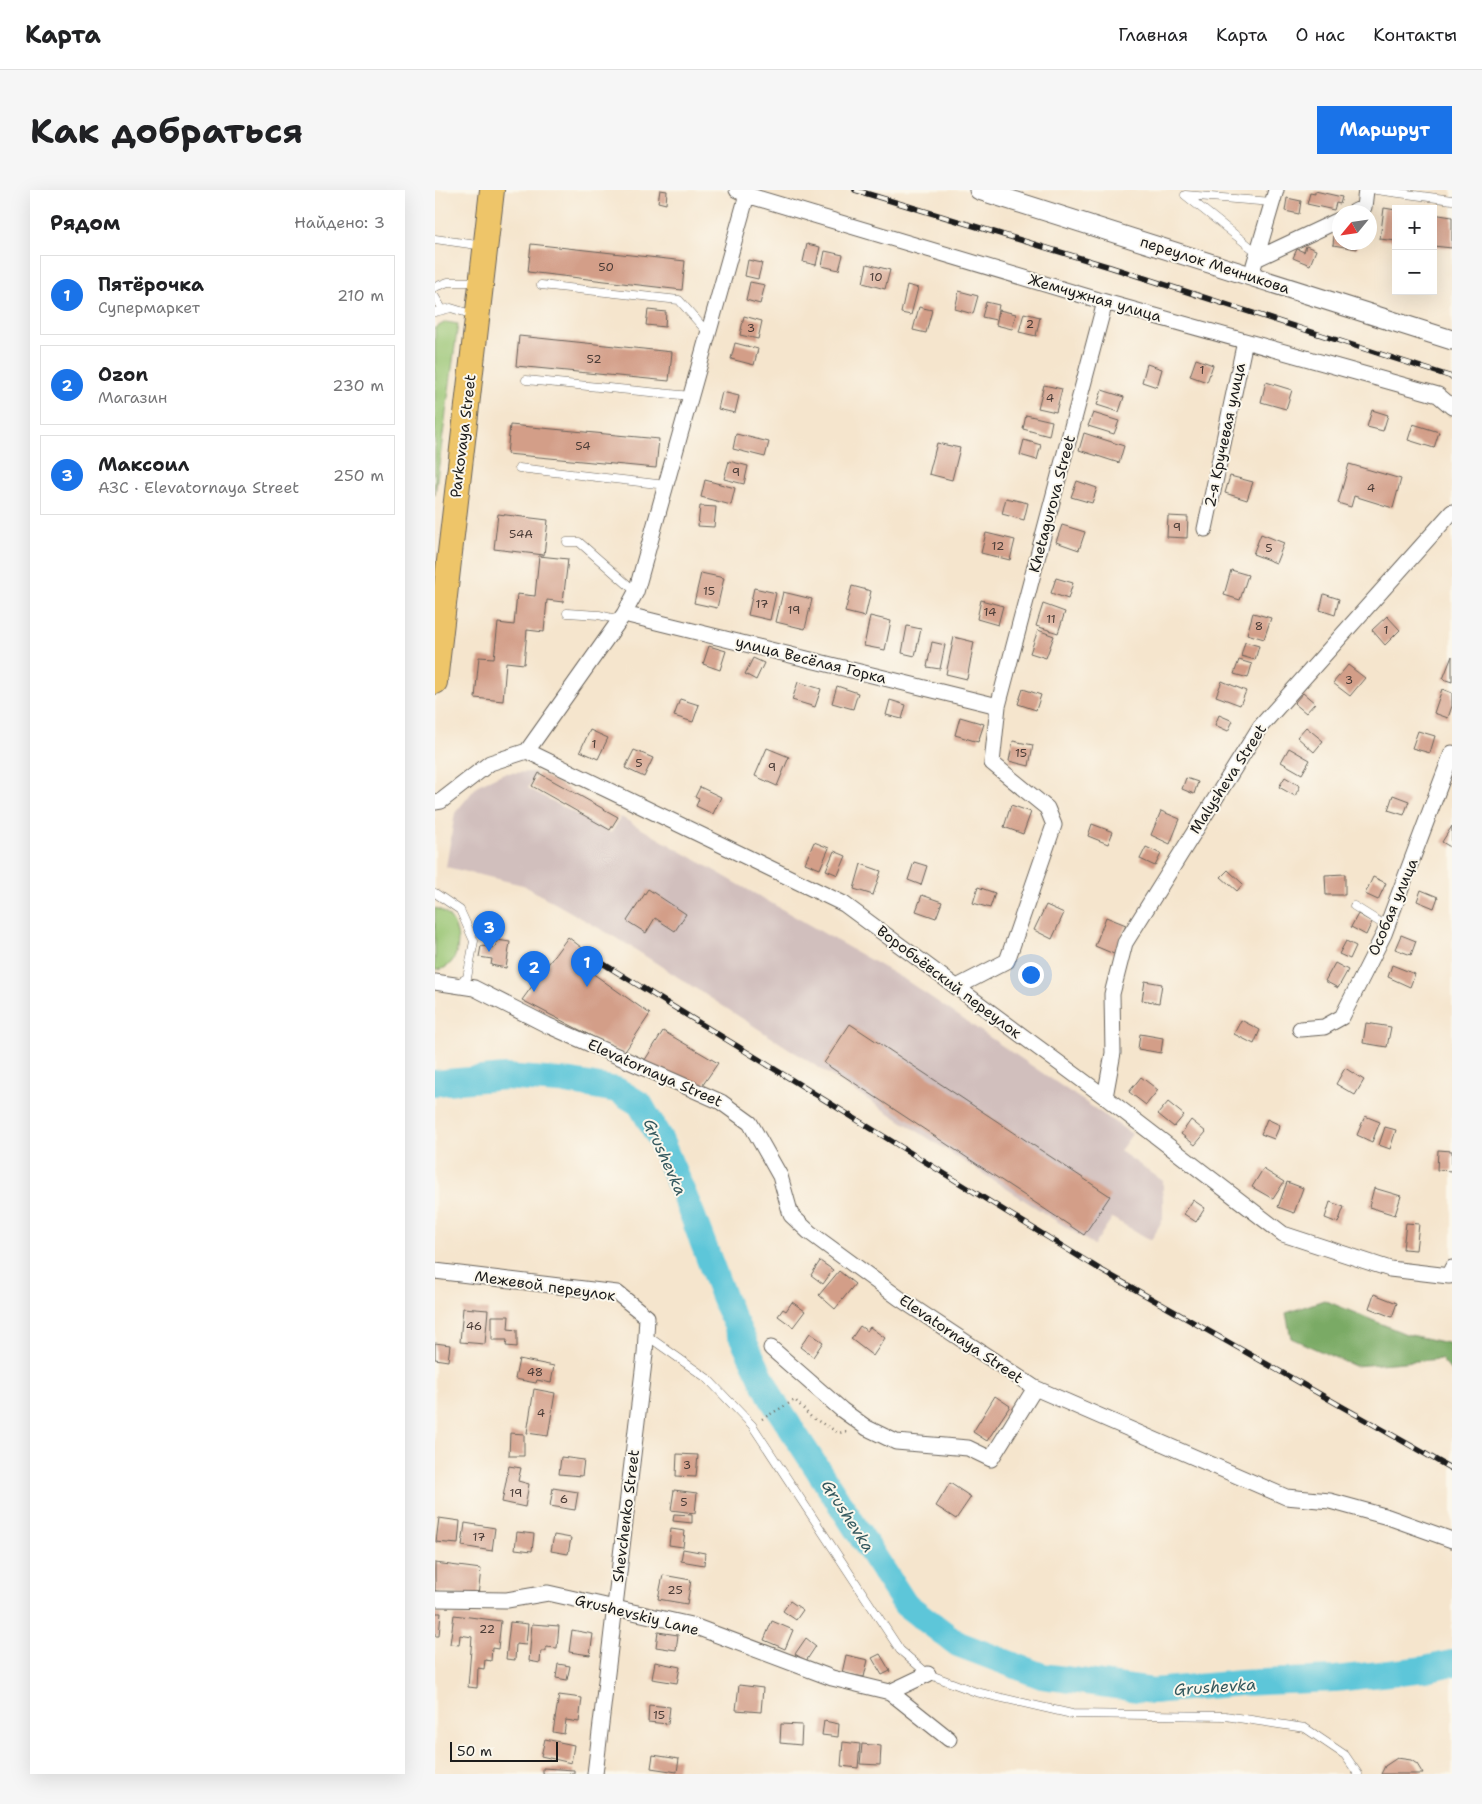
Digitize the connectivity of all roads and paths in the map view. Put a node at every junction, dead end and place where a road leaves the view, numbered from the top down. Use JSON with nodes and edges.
{"nodes":[{"id":1,"x":492,"y":190,"type":"edge"},
{"id":2,"x":979,"y":190,"type":"edge"},
{"id":3,"x":1366,"y":190,"type":"edge"},
{"id":4,"x":1376,"y":190,"type":"edge"},
{"id":5,"x":742,"y":192,"type":"edge"},
{"id":6,"x":1274,"y":196,"type":"edge"},
{"id":7,"x":1452,"y":200,"type":"edge"},
{"id":8,"x":1364,"y":205,"type":"edge"},
{"id":9,"x":1332,"y":224,"type":"edge"},
{"id":10,"x":435,"y":239,"type":"edge"},
{"id":11,"x":485,"y":246,"type":"junction"},
{"id":12,"x":1255,"y":263,"type":"junction"},
{"id":13,"x":481,"y":282,"type":"junction"},
{"id":14,"x":541,"y":286,"type":"dead end"},
{"id":15,"x":435,"y":287,"type":"edge"},
{"id":16,"x":435,"y":298,"type":"edge"},
{"id":17,"x":1105,"y":302,"type":"junction"},
{"id":18,"x":438,"y":310,"type":"edge"},
{"id":19,"x":477,"y":316,"type":"junction"},
{"id":20,"x":708,"y":332,"type":"junction"},
{"id":21,"x":1452,"y":340,"type":"edge"},
{"id":22,"x":1245,"y":341,"type":"junction"},
{"id":23,"x":525,"y":380,"type":"dead end"},
{"id":24,"x":691,"y":396,"type":"junction"},
{"id":25,"x":1452,"y":407,"type":"edge"},
{"id":26,"x":519,"y":468,"type":"dead end"},
{"id":27,"x":666,"y":485,"type":"junction"},
{"id":28,"x":1452,"y":512,"type":"edge"},
{"id":29,"x":1205,"y":529,"type":"dead end"},
{"id":30,"x":567,"y":542,"type":"dead end"},
{"id":31,"x":636,"y":592,"type":"junction"},
{"id":32,"x":567,"y":614,"type":"dead end"},
{"id":33,"x":622,"y":617,"type":"junction"},
{"id":34,"x":438,"y":618,"type":"edge"},
{"id":35,"x":435,"y":682,"type":"edge"},
{"id":36,"x":998,"y":706,"type":"junction"},
{"id":37,"x":527,"y":751,"type":"junction"},
{"id":38,"x":1452,"y":753,"type":"edge"},
{"id":39,"x":435,"y":802,"type":"edge"},
{"id":40,"x":435,"y":893,"type":"edge"},
{"id":41,"x":1355,"y":906,"type":"dead end"},
{"id":42,"x":1387,"y":926,"type":"junction"},
{"id":43,"x":435,"y":982,"type":"edge"},
{"id":44,"x":455,"y":985,"type":"junction"},
{"id":45,"x":957,"y":987,"type":"junction"},
{"id":46,"x":1300,"y":1030,"type":"dead end"},
{"id":47,"x":1105,"y":1097,"type":"junction"},
{"id":48,"x":435,"y":1270,"type":"edge"},
{"id":49,"x":1451,"y":1272,"type":"edge"},
{"id":50,"x":647,"y":1317,"type":"joint"},
{"id":51,"x":646,"y":1335,"type":"junction"},
{"id":52,"x":771,"y":1348,"type":"dead end"},
{"id":53,"x":1035,"y":1388,"type":"junction"},
{"id":54,"x":767,"y":1416,"type":"dead end"},
{"id":55,"x":867,"y":1428,"type":"junction"},
{"id":56,"x":1452,"y":1540,"type":"edge"},
{"id":57,"x":435,"y":1599,"type":"edge"},
{"id":58,"x":615,"y":1609,"type":"junction"},
{"id":59,"x":928,"y":1674,"type":"junction"},
{"id":60,"x":890,"y":1692,"type":"junction"},
{"id":61,"x":949,"y":1739,"type":"dead end"},
{"id":62,"x":595,"y":1774,"type":"edge"},
{"id":63,"x":1358,"y":1774,"type":"edge"}],
"edges":[{"from":1,"to":11,"type":"main road","name":"Parkovaya Street"},
{"from":2,"to":12,"type":"street","name":"переулок Мечникова"},
{"from":3,"to":8,"type":"street"},
{"from":4,"to":7,"type":"lane"},
{"from":5,"to":17,"type":"street","name":"Жемчужная улица"},
{"from":5,"to":20,"type":"street"},
{"from":6,"to":12,"type":"street"},
{"from":6,"to":12,"type":"lane"},
{"from":9,"to":12,"type":"street"},
{"from":10,"to":11,"type":"lane"},
{"from":11,"to":13,"type":"main road","name":"Parkovaya Street"},
{"from":12,"to":21,"type":"street","name":"переулок Мечникова"},
{"from":13,"to":15,"type":"lane"},
{"from":13,"to":19,"type":"main road","name":"Parkovaya Street"},
{"from":14,"to":20,"type":"lane"},
{"from":16,"to":18,"type":"lane"},
{"from":17,"to":22,"type":"street","name":"Жемчужная улица"},
{"from":17,"to":36,"type":"street","name":"Khetagurova Street"},
{"from":18,"to":19,"type":"lane"},
{"from":19,"to":34,"type":"main road","name":"Parkovaya Street"},
{"from":20,"to":24,"type":"street"},
{"from":22,"to":25,"type":"street","name":"Жемчужная улица"},
{"from":22,"to":29,"type":"street","name":"2-я Кручевая улица"},
{"from":23,"to":24,"type":"lane"},
{"from":24,"to":27,"type":"street"},
{"from":26,"to":27,"type":"lane"},
{"from":27,"to":31,"type":"street"},
{"from":28,"to":47,"type":"street","name":"Malysheva Street"},
{"from":30,"to":31,"type":"lane"},
{"from":31,"to":33,"type":"street"},
{"from":32,"to":33,"type":"lane"},
{"from":33,"to":36,"type":"street","name":"улица Весёлая Горка"},
{"from":33,"to":37,"type":"street"},
{"from":34,"to":35,"type":"main road","name":"Parkovaya Street"},
{"from":36,"to":45,"type":"street","name":"Khetagurova Street"},
{"from":37,"to":39,"type":"street"},
{"from":37,"to":45,"type":"street","name":"Воробьёвский переулок"},
{"from":38,"to":42,"type":"street","name":"Особая улица"},
{"from":40,"to":44,"type":"lane"},
{"from":41,"to":42,"type":"lane"},
{"from":42,"to":46,"type":"street","name":"Особая улица"},
{"from":43,"to":44,"type":"street","name":"Elevatornaya Street"},
{"from":44,"to":53,"type":"street","name":"Elevatornaya Street"},
{"from":45,"to":47,"type":"street","name":"Воробьёвский переулок"},
{"from":47,"to":49,"type":"street","name":"Воробьёвский переулок"},
{"from":48,"to":50,"type":"street","name":"Межевой переулок"},
{"from":50,"to":51,"type":"street","name":"Shevchenko Street"},
{"from":51,"to":58,"type":"street","name":"Shevchenko Street"},
{"from":51,"to":59,"type":"lane"},
{"from":52,"to":55,"type":"street","name":"Elevatornaya Street"},
{"from":53,"to":55,"type":"street","name":"Elevatornaya Street"},
{"from":53,"to":56,"type":"street","name":"Elevatornaya Street"},
{"from":54,"to":55,"type":"path"},
{"from":57,"to":58,"type":"street","name":"Grushevskiy Lane"},
{"from":58,"to":60,"type":"street","name":"Grushevskiy Lane"},
{"from":58,"to":62,"type":"street","name":"Shevchenko Street"},
{"from":59,"to":60,"type":"street"},
{"from":59,"to":63,"type":"lane"},
{"from":60,"to":61,"type":"street","name":"Grushevskiy Lane"}]}
